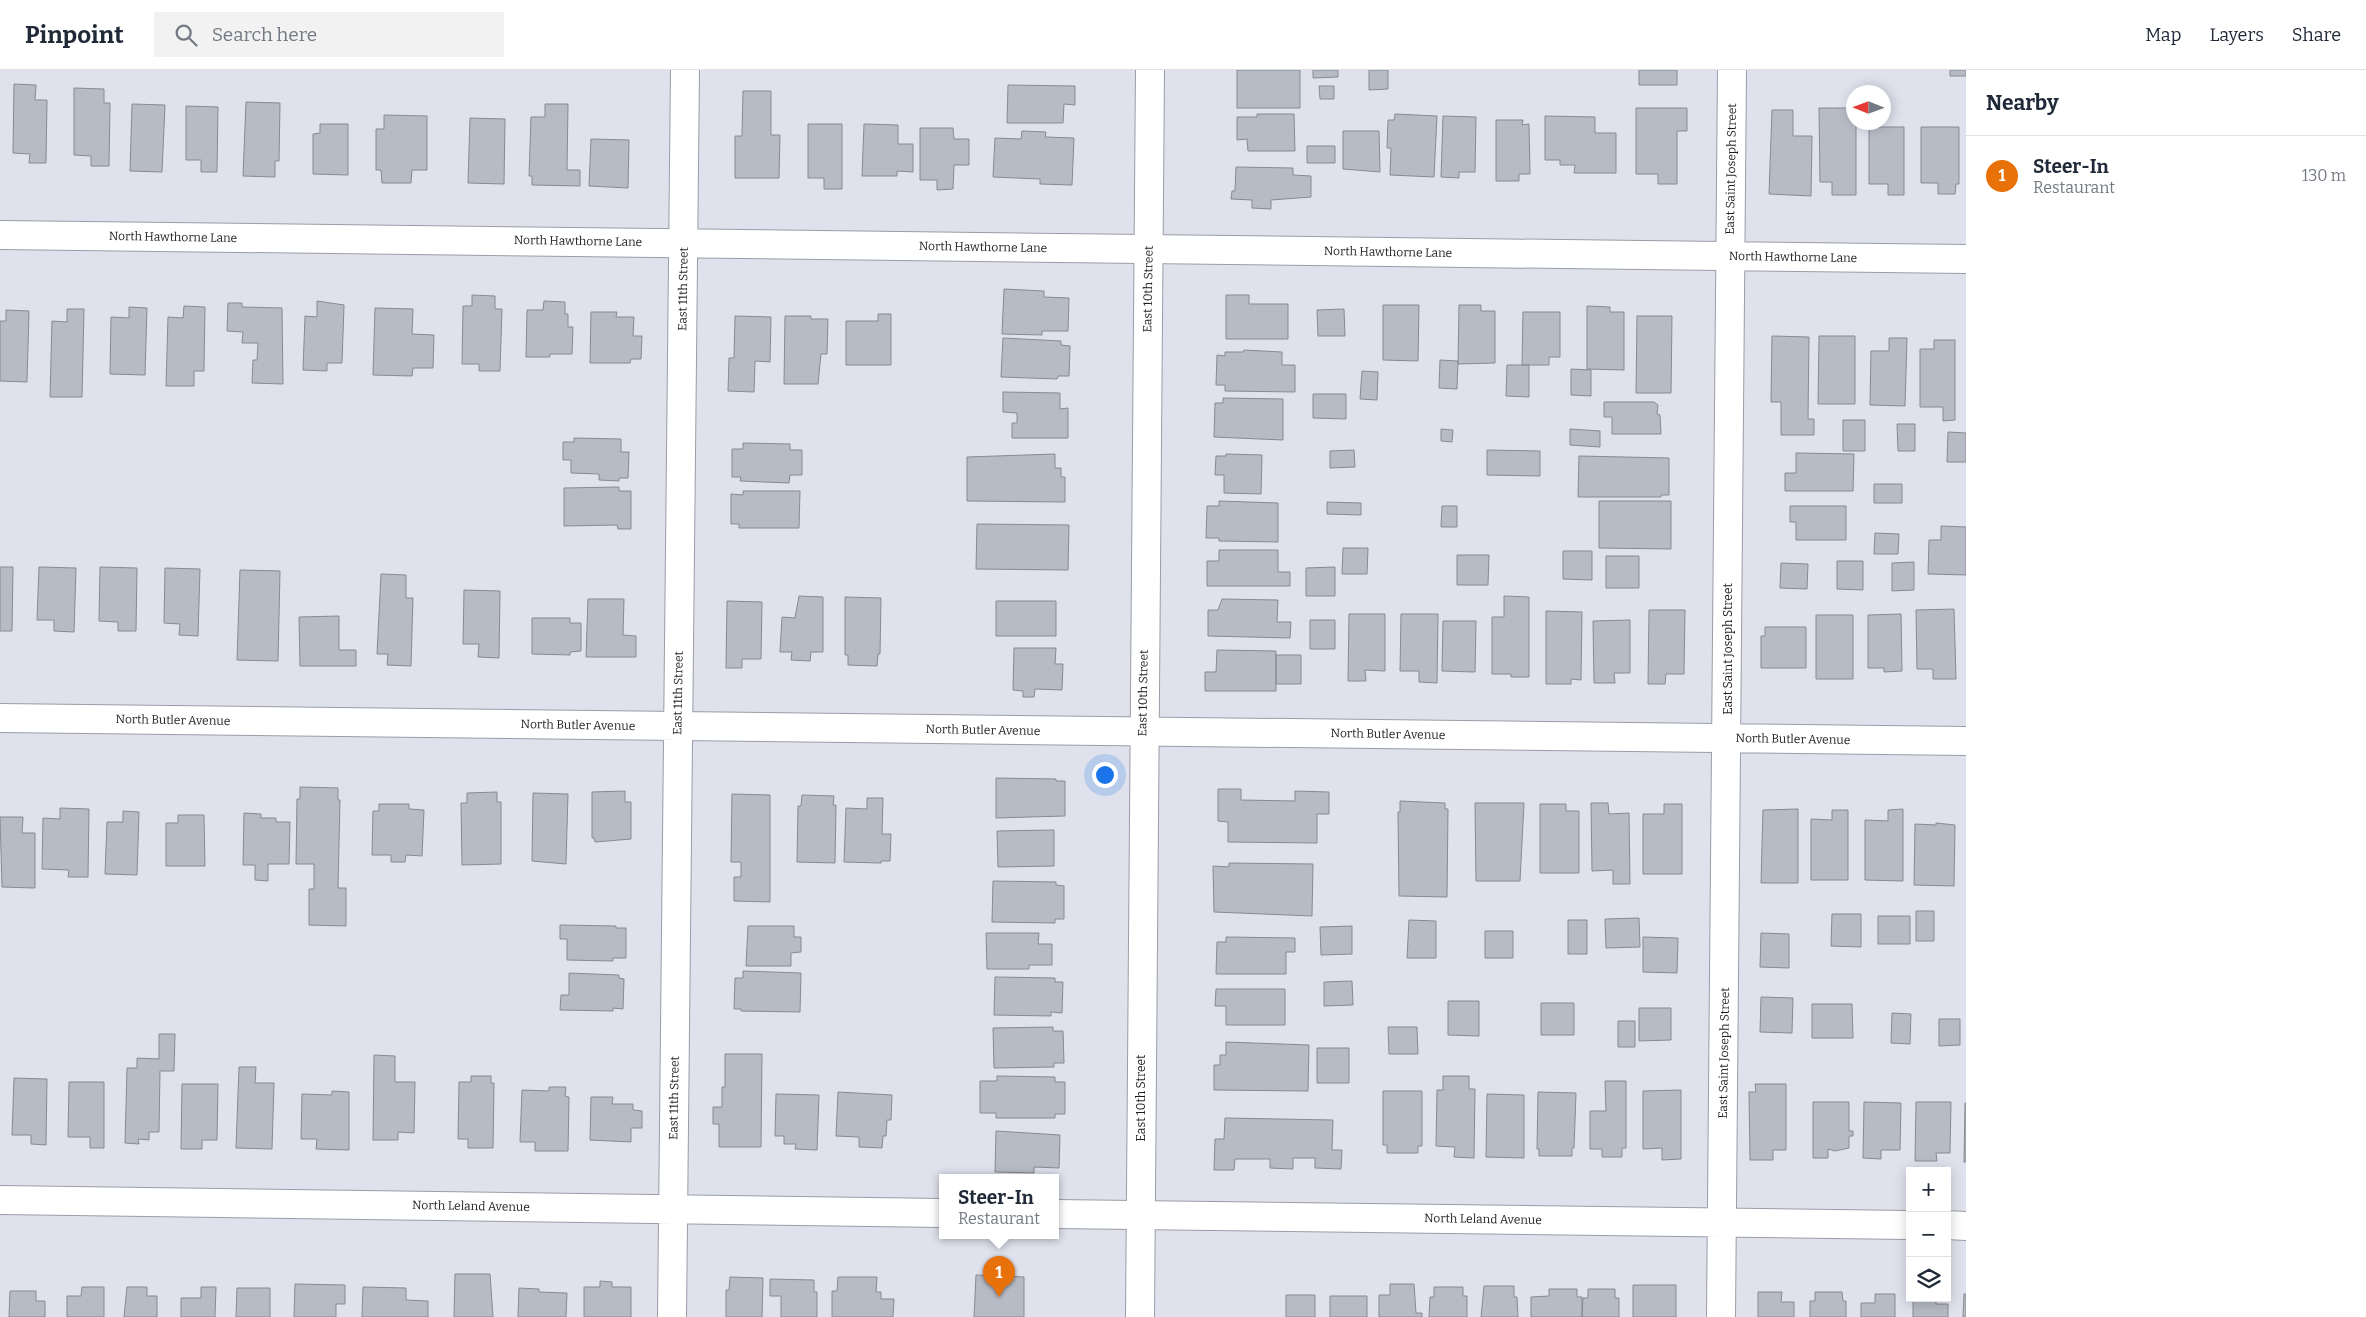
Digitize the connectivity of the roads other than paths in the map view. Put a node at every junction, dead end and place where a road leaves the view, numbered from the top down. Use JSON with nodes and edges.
{"nodes":[{"id":1,"x":685,"y":70,"type":"edge"},
{"id":2,"x":1150,"y":70,"type":"edge"},
{"id":3,"x":1732,"y":70,"type":"edge"},
{"id":4,"x":0,"y":235,"type":"edge"},
{"id":5,"x":683,"y":243,"type":"junction"},
{"id":6,"x":1148,"y":249,"type":"junction"},
{"id":7,"x":1730,"y":256,"type":"junction"},
{"id":8,"x":1966,"y":259,"type":"edge"},
{"id":9,"x":0,"y":718,"type":"edge"},
{"id":10,"x":678,"y":726,"type":"junction"},
{"id":11,"x":1143,"y":732,"type":"junction"},
{"id":12,"x":1727,"y":738,"type":"junction"},
{"id":13,"x":1966,"y":741,"type":"edge"},
{"id":14,"x":0,"y":1200,"type":"edge"},
{"id":15,"x":673,"y":1209,"type":"junction"},
{"id":16,"x":939,"y":1213,"type":"edge"},
{"id":17,"x":1059,"y":1214,"type":"edge"},
{"id":18,"x":1140,"y":1215,"type":"junction"},
{"id":19,"x":1722,"y":1221,"type":"junction"},
{"id":20,"x":1906,"y":1225,"type":"edge"},
{"id":21,"x":1951,"y":1225,"type":"edge"},
{"id":22,"x":1966,"y":1226,"type":"edge"},
{"id":23,"x":672,"y":1317,"type":"edge"},
{"id":24,"x":1140,"y":1317,"type":"edge"},
{"id":25,"x":1721,"y":1317,"type":"edge"}],
"edges":[{"from":1,"to":5,"type":"street","name":"East 11th Street"},
{"from":2,"to":6,"type":"street","name":"East 10th Street"},
{"from":3,"to":7,"type":"street","name":"East Saint Joseph Street"},
{"from":4,"to":5,"type":"street","name":"North Hawthorne Lane"},
{"from":5,"to":6,"type":"street","name":"North Hawthorne Lane"},
{"from":5,"to":10,"type":"street","name":"East 11th Street"},
{"from":6,"to":7,"type":"street","name":"North Hawthorne Lane"},
{"from":6,"to":11,"type":"street","name":"East 10th Street"},
{"from":7,"to":8,"type":"street","name":"North Hawthorne Lane"},
{"from":7,"to":12,"type":"street","name":"East Saint Joseph Street"},
{"from":9,"to":10,"type":"street","name":"North Butler Avenue"},
{"from":10,"to":11,"type":"street","name":"North Butler Avenue"},
{"from":10,"to":15,"type":"street","name":"East 11th Street"},
{"from":11,"to":12,"type":"street","name":"North Butler Avenue"},
{"from":11,"to":18,"type":"street","name":"East 10th Street"},
{"from":12,"to":13,"type":"street","name":"North Butler Avenue"},
{"from":12,"to":19,"type":"street","name":"East Saint Joseph Street"},
{"from":14,"to":15,"type":"street","name":"North Leland Avenue"},
{"from":15,"to":16,"type":"street","name":"North Leland Avenue"},
{"from":15,"to":23,"type":"street","name":"East 11th Street"},
{"from":17,"to":18,"type":"street","name":"North Leland Avenue"},
{"from":18,"to":19,"type":"street","name":"North Leland Avenue"},
{"from":18,"to":24,"type":"street","name":"East 10th Street"},
{"from":19,"to":20,"type":"street","name":"North Leland Avenue"},
{"from":19,"to":25,"type":"street","name":"East Saint Joseph Street"},
{"from":21,"to":22,"type":"street"}]}
